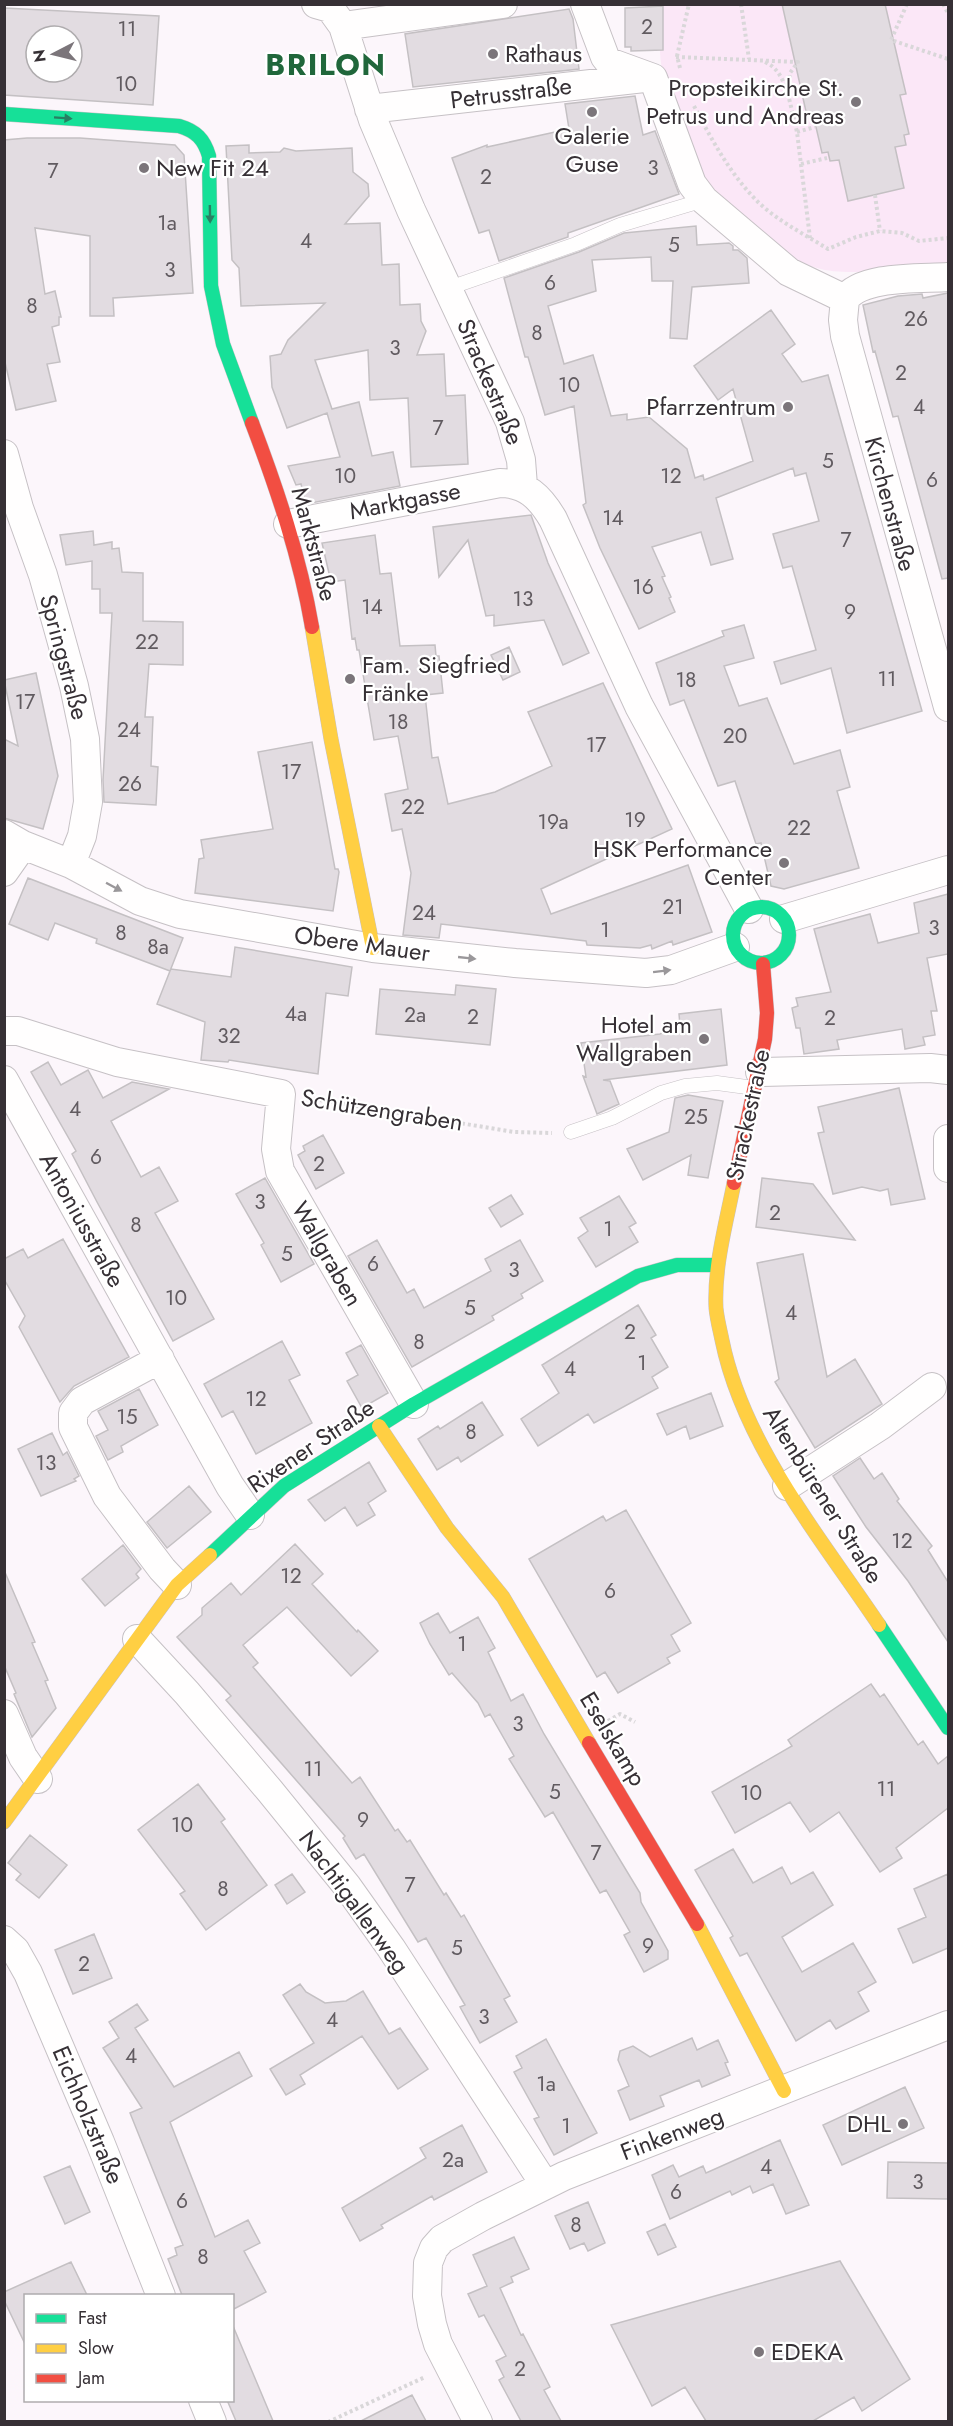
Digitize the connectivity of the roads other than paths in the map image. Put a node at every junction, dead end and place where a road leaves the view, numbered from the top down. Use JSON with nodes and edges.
{"nodes":[{"id":1,"x":503,"y":4,"type":"edge"},
{"id":2,"x":585,"y":4,"type":"edge"},
{"id":3,"x":328,"y":10,"type":"edge"},
{"id":4,"x":652,"y":78,"type":"junction"},
{"id":5,"x":369,"y":109,"type":"junction"},
{"id":6,"x":4,"y":114,"type":"edge"},
{"id":7,"x":704,"y":200,"type":"junction"},
{"id":8,"x":948,"y":277,"type":"edge"},
{"id":9,"x":449,"y":288,"type":"junction"},
{"id":10,"x":845,"y":299,"type":"junction"},
{"id":11,"x":4,"y":454,"type":"edge"},
{"id":12,"x":523,"y":486,"type":"junction"},
{"id":13,"x":288,"y":524,"type":"junction"},
{"id":14,"x":948,"y":707,"type":"edge"},
{"id":15,"x":14,"y":840,"type":"edge"},
{"id":16,"x":71,"y":864,"type":"junction"},
{"id":17,"x":948,"y":870,"type":"edge"},
{"id":18,"x":4,"y":872,"type":"edge"},
{"id":19,"x":749,"y":909,"type":"junction"},
{"id":20,"x":784,"y":919,"type":"junction"},
{"id":21,"x":735,"y":947,"type":"junction"},
{"id":22,"x":373,"y":948,"type":"junction"},
{"id":23,"x":763,"y":964,"type":"junction"},
{"id":24,"x":4,"y":1031,"type":"edge"},
{"id":25,"x":948,"y":1070,"type":"edge"},
{"id":26,"x":4,"y":1080,"type":"edge"},
{"id":27,"x":758,"y":1080,"type":"junction"},
{"id":28,"x":281,"y":1094,"type":"joint"},
{"id":29,"x":571,"y":1132,"type":"road end"},
{"id":30,"x":948,"y":1139,"type":"edge"},
{"id":31,"x":948,"y":1168,"type":"edge"},
{"id":32,"x":717,"y":1265,"type":"junction"},
{"id":33,"x":160,"y":1359,"type":"junction"},
{"id":34,"x":932,"y":1387,"type":"dead end"},
{"id":35,"x":414,"y":1404,"type":"junction"},
{"id":36,"x":379,"y":1426,"type":"junction"},
{"id":37,"x":787,"y":1486,"type":"junction"},
{"id":38,"x":250,"y":1515,"type":"junction"},
{"id":39,"x":177,"y":1585,"type":"junction"},
{"id":40,"x":137,"y":1639,"type":"junction"},
{"id":41,"x":4,"y":1714,"type":"edge"},
{"id":42,"x":948,"y":1728,"type":"edge"},
{"id":43,"x":38,"y":1779,"type":"junction"},
{"id":44,"x":4,"y":1822,"type":"edge"},
{"id":45,"x":4,"y":1941,"type":"edge"},
{"id":46,"x":948,"y":2025,"type":"edge"},
{"id":47,"x":784,"y":2091,"type":"junction"},
{"id":48,"x":545,"y":2185,"type":"junction"},
{"id":49,"x":161,"y":2294,"type":"edge"},
{"id":50,"x":204,"y":2402,"type":"edge"},
{"id":51,"x":212,"y":2421,"type":"edge"},
{"id":52,"x":478,"y":2421,"type":"edge"}],
"edges":[{"from":1,"to":3,"type":"street"},
{"from":2,"to":4,"type":"street"},
{"from":3,"to":5,"type":"street","name":"Strackestraße"},
{"from":4,"to":5,"type":"street","name":"Petrusstraße"},
{"from":4,"to":7,"type":"street"},
{"from":5,"to":9,"type":"street","name":"Strackestraße"},
{"from":6,"to":13,"type":"street","name":"Marktstraße","one_way":true},
{"from":7,"to":9,"type":"lane"},
{"from":7,"to":10,"type":"street"},
{"from":8,"to":10,"type":"street"},
{"from":9,"to":12,"type":"street","name":"Strackestraße"},
{"from":10,"to":14,"type":"street","name":"Kirchenstraße"},
{"from":11,"to":16,"type":"street","name":"Springstraße"},
{"from":12,"to":13,"type":"street","name":"Marktgasse"},
{"from":12,"to":19,"type":"street"},
{"from":13,"to":22,"type":"street","name":"Marktstraße"},
{"from":15,"to":16,"type":"street","name":"Obere Mauer"},
{"from":15,"to":18,"type":"street"},
{"from":16,"to":22,"type":"street","name":"Obere Mauer","one_way":true},
{"from":17,"to":20,"type":"street"},
{"from":19,"to":20,"type":"street"},
{"from":19,"to":21,"type":"street"},
{"from":20,"to":23,"type":"street"},
{"from":22,"to":21,"type":"street","name":"Obere Mauer","one_way":true},
{"from":21,"to":23,"type":"street"},
{"from":23,"to":27,"type":"street","name":"Strackestraße"},
{"from":24,"to":28,"type":"street","name":"Schützengraben"},
{"from":25,"to":27,"type":"street"},
{"from":26,"to":33,"type":"street","name":"Antoniusstraße"},
{"from":27,"to":29,"type":"lane"},
{"from":27,"to":32,"type":"street","name":"Strackestraße"},
{"from":28,"to":35,"type":"street","name":"Wallgraben"},
{"from":30,"to":31,"type":"street"},
{"from":32,"to":35,"type":"street","name":"Rixener Straße"},
{"from":32,"to":37,"type":"street","name":"Altenbürener Straße"},
{"from":33,"to":38,"type":"street","name":"Antoniusstraße"},
{"from":33,"to":39,"type":"street"},
{"from":34,"to":37,"type":"street"},
{"from":35,"to":36,"type":"street","name":"Rixener Straße"},
{"from":36,"to":38,"type":"street","name":"Rixener Straße"},
{"from":36,"to":47,"type":"street","name":"Eselskamp"},
{"from":37,"to":42,"type":"street","name":"Altenbürener Straße"},
{"from":38,"to":39,"type":"street","name":"Rixener Straße"},
{"from":39,"to":40,"type":"street","name":"Rixener Straße"},
{"from":40,"to":43,"type":"street","name":"Rixener Straße"},
{"from":40,"to":48,"type":"street","name":"Nachtigallenweg"},
{"from":41,"to":43,"type":"street"},
{"from":43,"to":44,"type":"street","name":"Rixener Straße"},
{"from":45,"to":49,"type":"street","name":"Eichholzstraße"},
{"from":46,"to":47,"type":"street","name":"Finkenweg"},
{"from":47,"to":48,"type":"street","name":"Finkenweg"},
{"from":48,"to":52,"type":"street","name":"Finkenweg"},
{"from":50,"to":51,"type":"street"}]}
